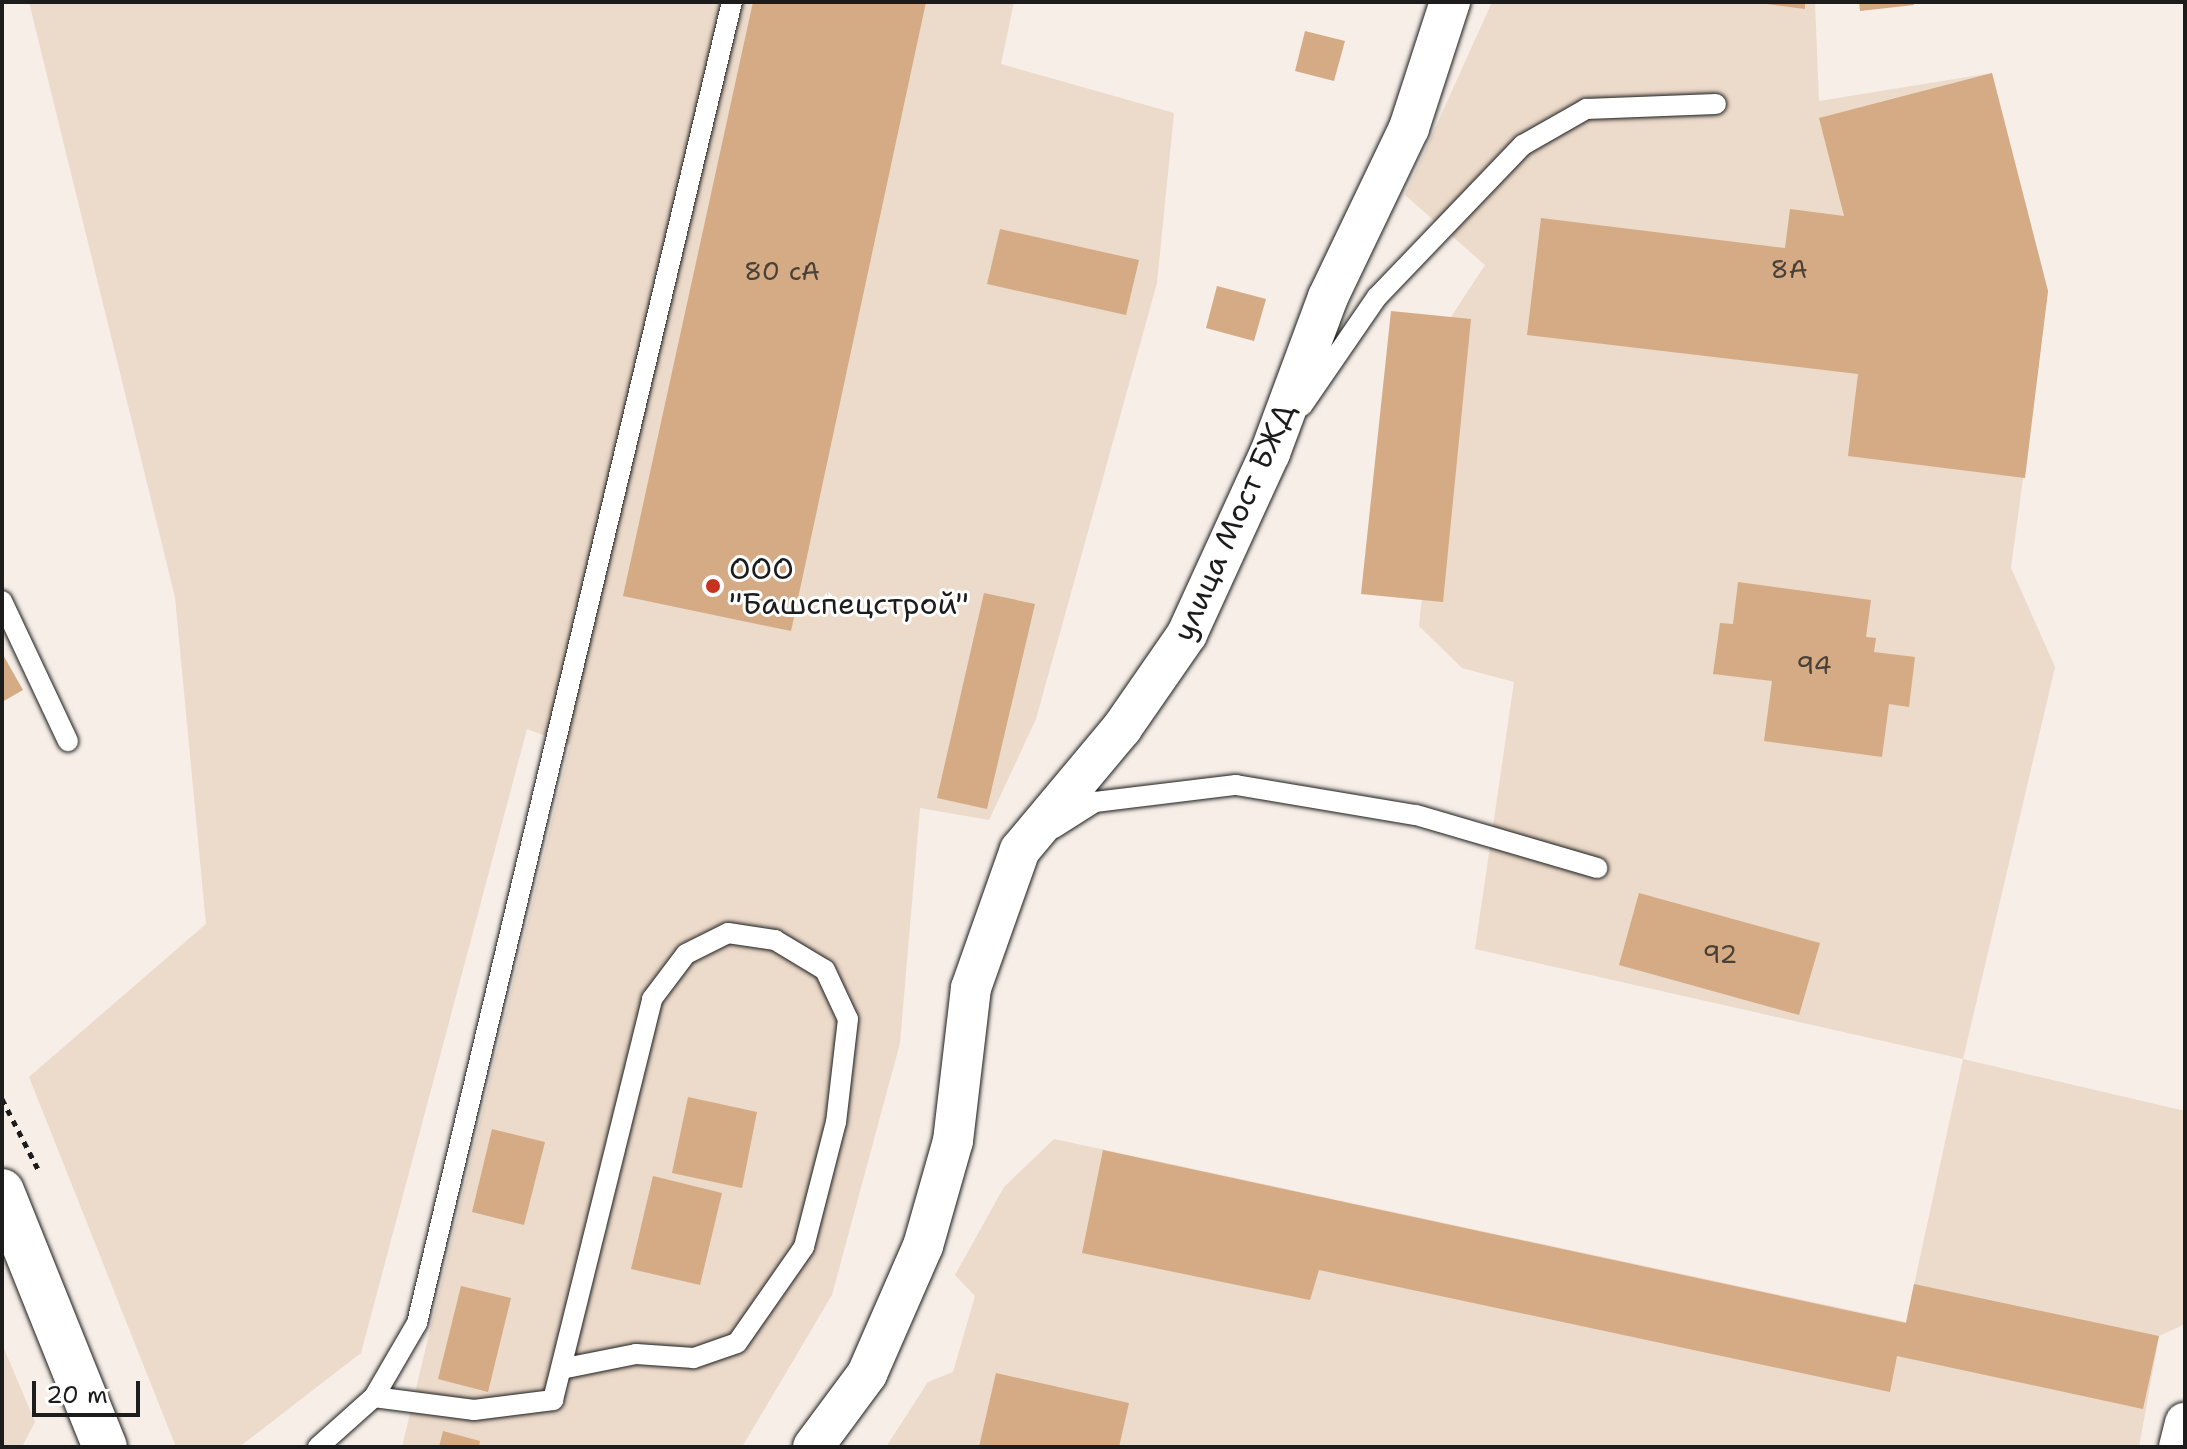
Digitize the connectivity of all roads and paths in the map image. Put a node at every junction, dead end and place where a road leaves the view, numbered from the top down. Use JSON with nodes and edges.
{"nodes":[{"id":1,"x":732,"y":2,"type":"edge"},
{"id":2,"x":1450,"y":2,"type":"edge"},
{"id":3,"x":1716,"y":104,"type":"dead end"},
{"id":4,"x":1270,"y":453,"type":"junction"},
{"id":5,"x":2,"y":601,"type":"edge"},
{"id":6,"x":68,"y":741,"type":"dead end"},
{"id":7,"x":1020,"y":850,"type":"junction"},
{"id":8,"x":1597,"y":868,"type":"dead end"},
{"id":9,"x":2,"y":1191,"type":"edge"},
{"id":10,"x":561,"y":1369,"type":"junction"},
{"id":11,"x":374,"y":1397,"type":"junction"},
{"id":12,"x":2185,"y":1423,"type":"edge"},
{"id":13,"x":105,"y":1447,"type":"edge"},
{"id":14,"x":318,"y":1447,"type":"edge"},
{"id":15,"x":813,"y":1447,"type":"edge"},
{"id":16,"x":2179,"y":1447,"type":"edge"}],
"edges":[{"from":1,"to":11,"type":"lane"},
{"from":2,"to":4,"type":"street","name":"улица Мост БЖД"},
{"from":3,"to":4,"type":"lane"},
{"from":4,"to":7,"type":"street","name":"улица Мост БЖД"},
{"from":5,"to":6,"type":"lane"},
{"from":7,"to":8,"type":"lane"},
{"from":7,"to":15,"type":"street","name":"улица Мост БЖД"},
{"from":9,"to":13,"type":"main road"},
{"from":10,"to":10,"type":"lane"},
{"from":10,"to":11,"type":"lane"},
{"from":11,"to":14,"type":"lane"},
{"from":12,"to":16,"type":"street"}]}
